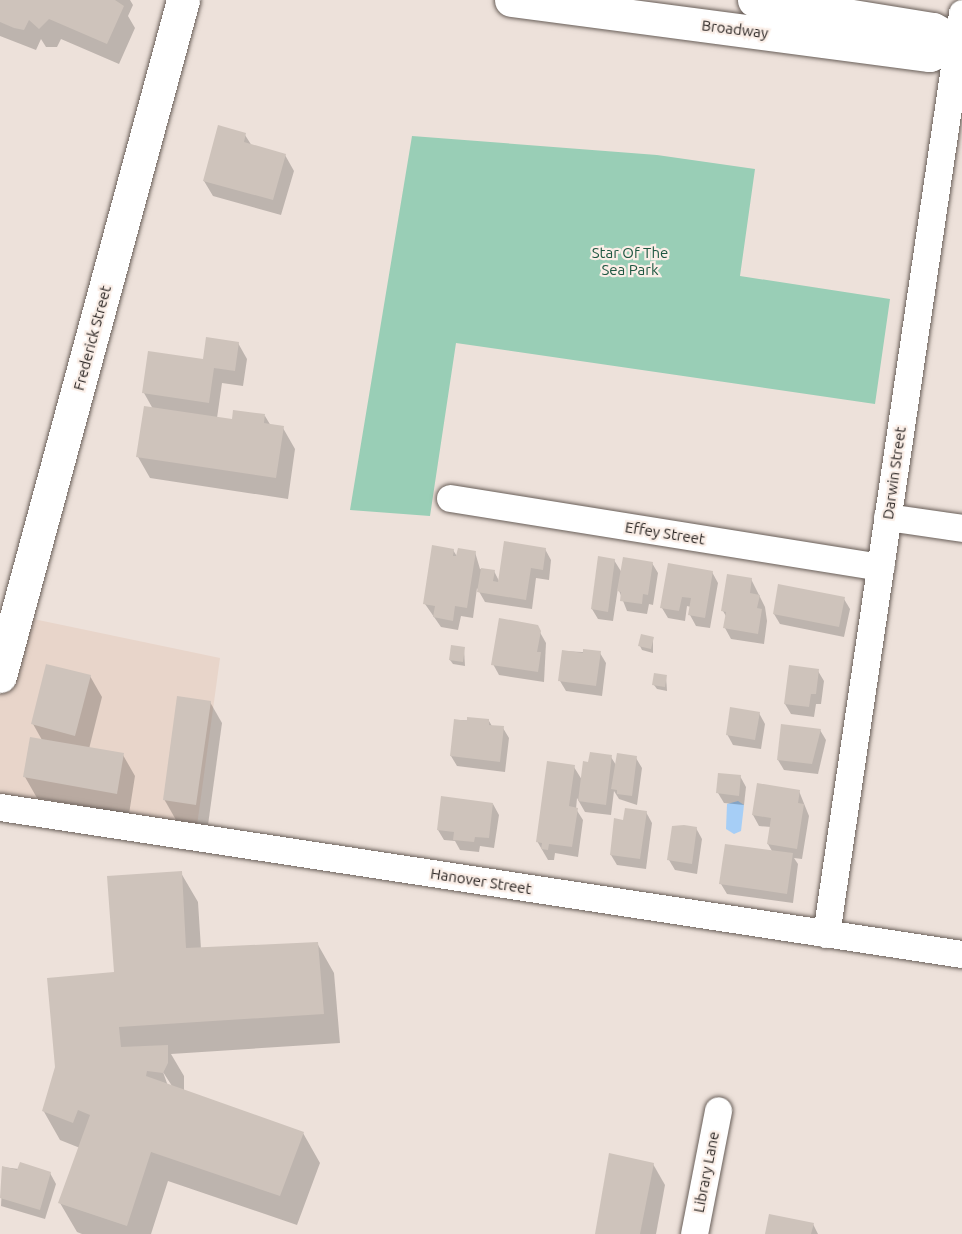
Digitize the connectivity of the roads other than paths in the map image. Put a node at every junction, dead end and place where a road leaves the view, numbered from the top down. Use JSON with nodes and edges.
{"nodes":[{"id":1,"x":183,"y":0,"type":"edge"},
{"id":2,"x":511,"y":0,"type":"edge"},
{"id":3,"x":754,"y":0,"type":"edge"},
{"id":4,"x":960,"y":34,"type":"edge"},
{"id":5,"x":450,"y":498,"type":"dead end"},
{"id":6,"x":887,"y":517,"type":"junction"},
{"id":7,"x":962,"y":528,"type":"edge"},
{"id":8,"x":880,"y":567,"type":"junction"},
{"id":9,"x":0,"y":675,"type":"edge"},
{"id":10,"x":0,"y":807,"type":"edge"},
{"id":11,"x":826,"y":933,"type":"junction"},
{"id":12,"x":962,"y":954,"type":"edge"},
{"id":13,"x":718,"y":1110,"type":"dead end"},
{"id":14,"x":694,"y":1234,"type":"edge"}],
"edges":[{"from":1,"to":9,"type":"main road","name":"Frederick Street"},
{"from":2,"to":4,"type":"main road","name":"Broadway"},
{"from":3,"to":4,"type":"main road","name":"Broadway"},
{"from":4,"to":6,"type":"street","name":"Darwin Street"},
{"from":5,"to":8,"type":"street","name":"Effey Street"},
{"from":6,"to":7,"type":"street"},
{"from":6,"to":8,"type":"street","name":"Darwin Street"},
{"from":8,"to":11,"type":"street","name":"Darwin Street"},
{"from":10,"to":11,"type":"street","name":"Hanover Street"},
{"from":11,"to":12,"type":"street","name":"Hanover Street"},
{"from":13,"to":14,"type":"street","name":"Library Lane"}]}
